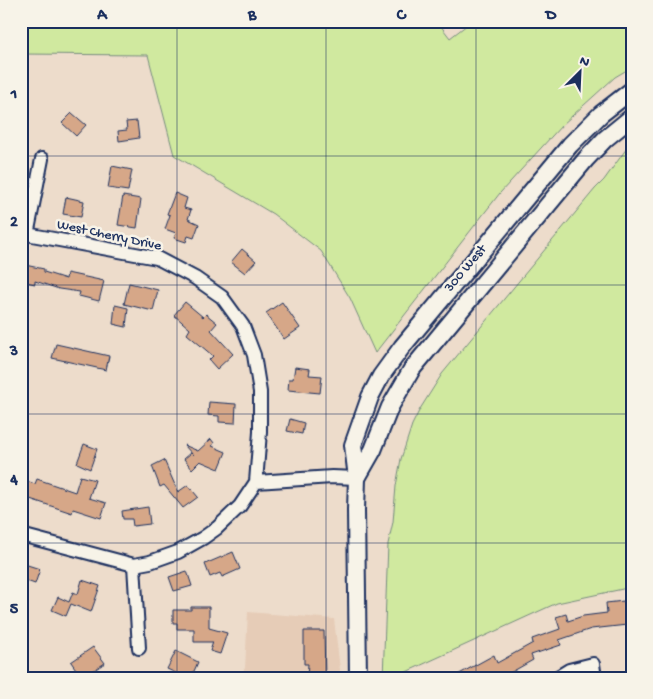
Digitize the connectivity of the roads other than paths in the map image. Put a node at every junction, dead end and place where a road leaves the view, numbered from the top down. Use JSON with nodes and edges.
{"nodes":[{"id":1,"x":632,"y":90,"type":"edge"},
{"id":2,"x":632,"y":116,"type":"edge"},
{"id":3,"x":42,"y":158,"type":"dead end"},
{"id":4,"x":24,"y":234,"type":"edge"},
{"id":5,"x":357,"y":478,"type":"junction"},
{"id":6,"x":256,"y":482,"type":"junction"},
{"id":7,"x":21,"y":535,"type":"edge"},
{"id":8,"x":134,"y":565,"type":"junction"},
{"id":9,"x":139,"y":648,"type":"dead end"},
{"id":10,"x":358,"y":678,"type":"edge"},
{"id":11,"x":556,"y":678,"type":"edge"},
{"id":12,"x":595,"y":678,"type":"edge"}],
"edges":[{"from":1,"to":5,"type":"main road","name":"300 West"},
{"from":2,"to":5,"type":"main road","name":"300 West"},
{"from":3,"to":4,"type":"street","name":"West Cherry Drive"},
{"from":4,"to":6,"type":"street","name":"West Cherry Drive"},
{"from":5,"to":6,"type":"street"},
{"from":5,"to":10,"type":"main road","name":"300 West"},
{"from":6,"to":8,"type":"street"},
{"from":7,"to":8,"type":"street"},
{"from":8,"to":9,"type":"street"},
{"from":11,"to":12,"type":"street"}]}
